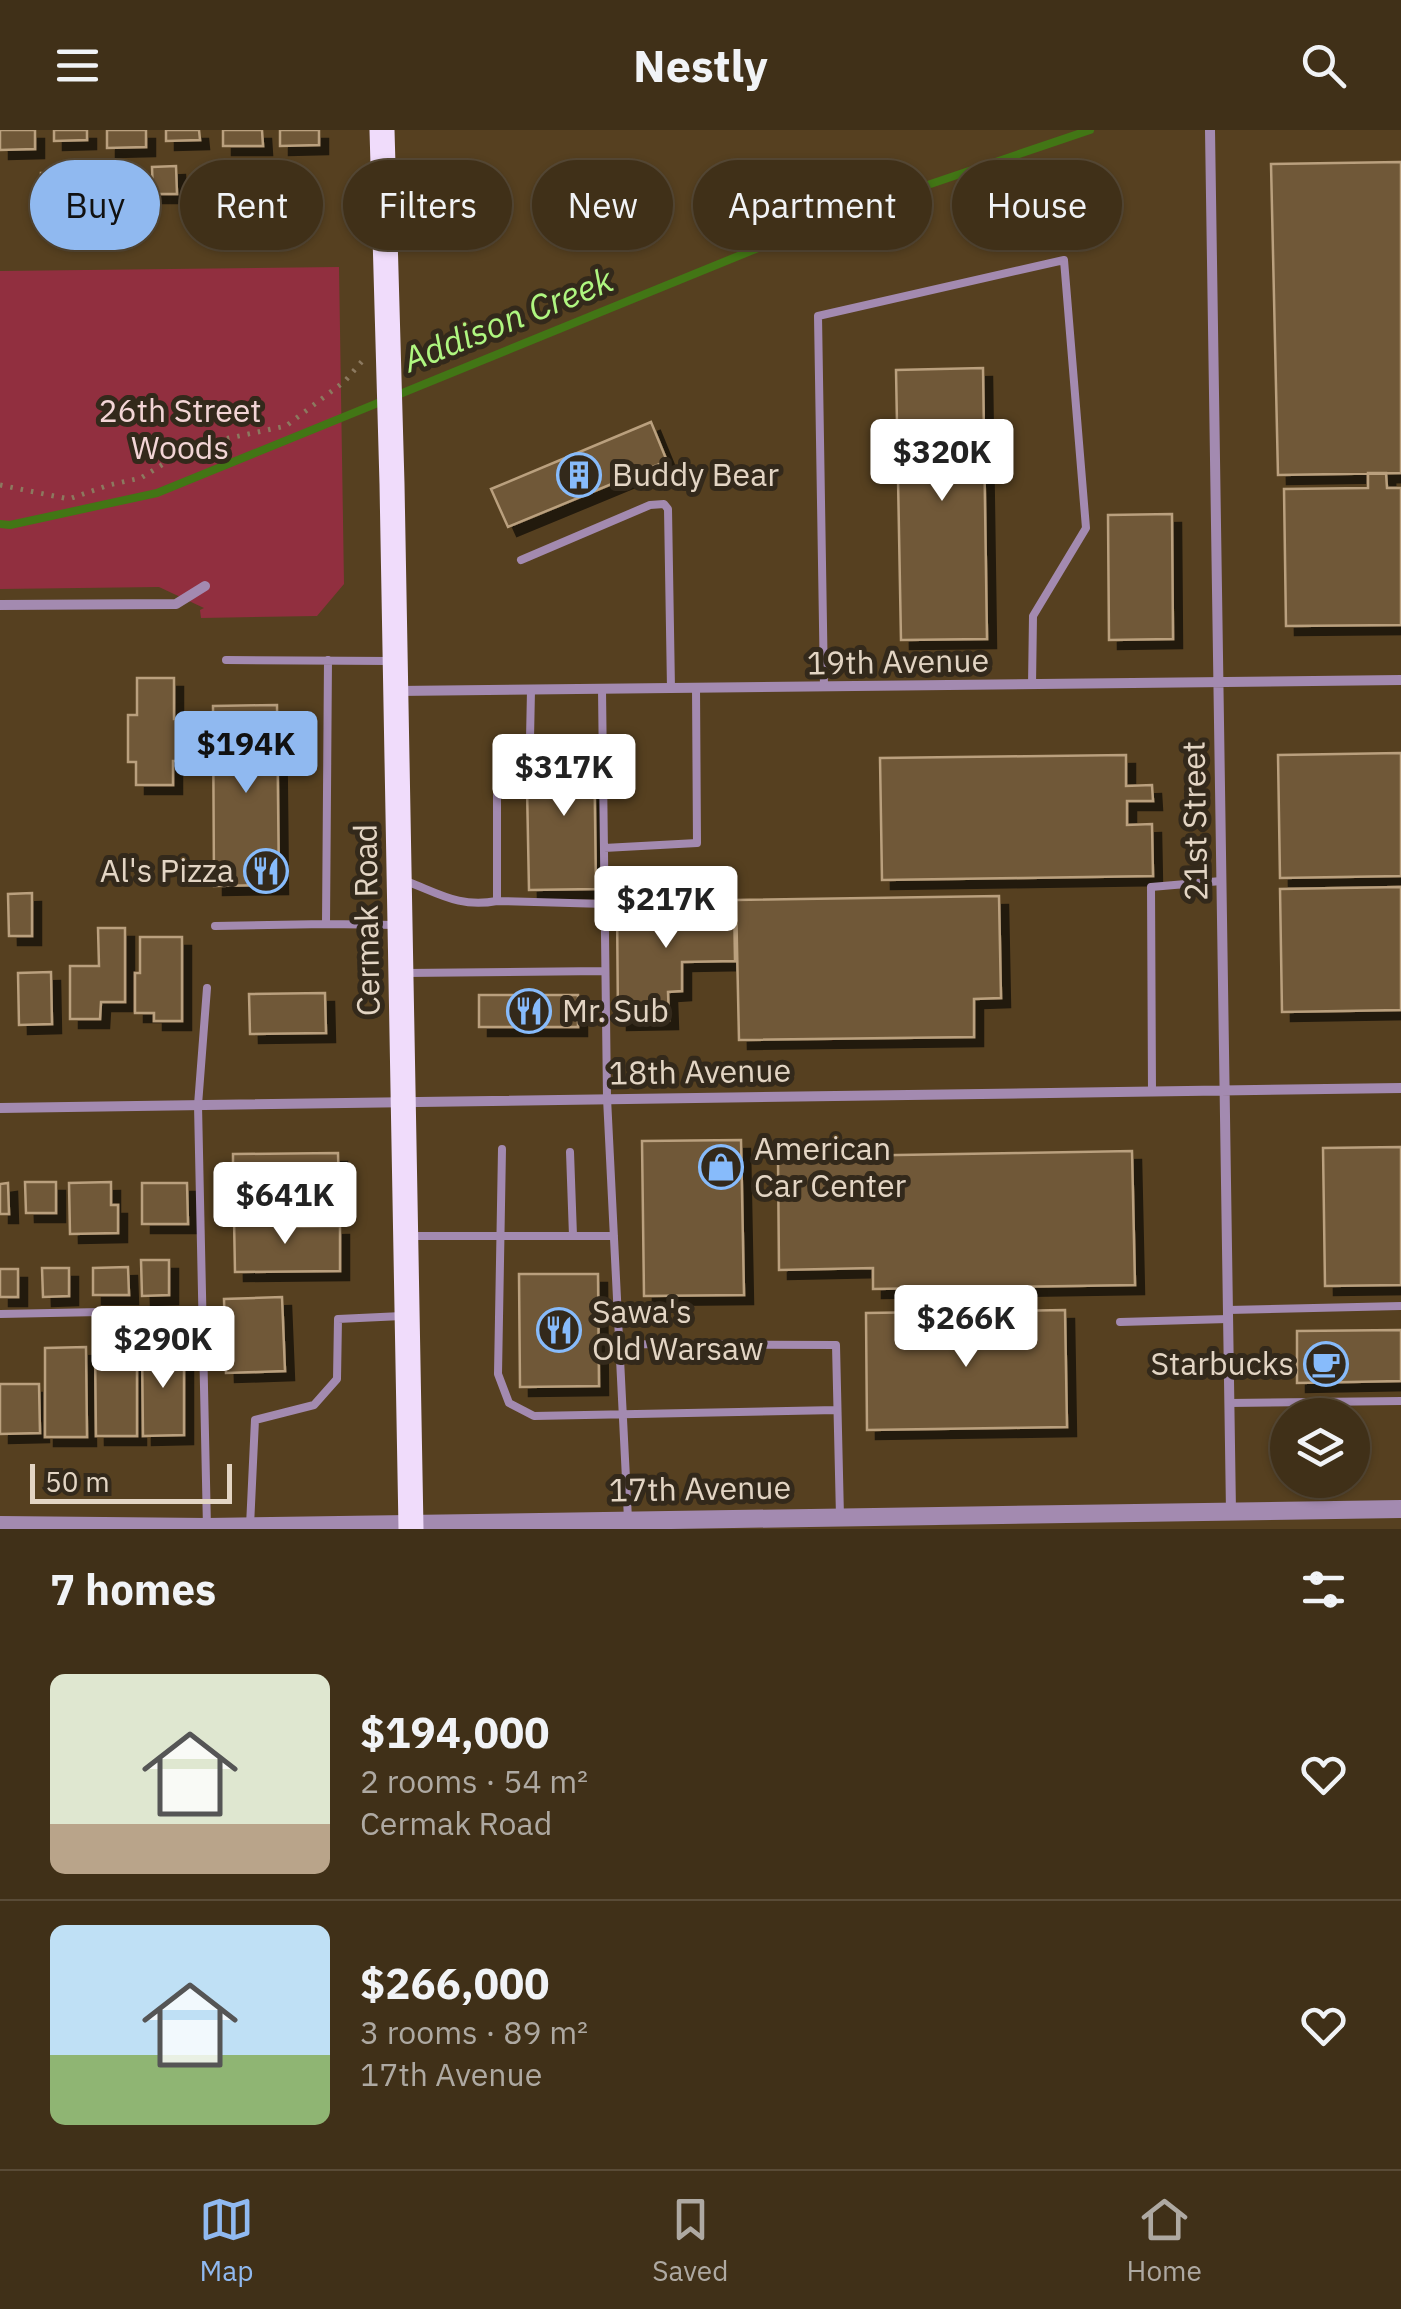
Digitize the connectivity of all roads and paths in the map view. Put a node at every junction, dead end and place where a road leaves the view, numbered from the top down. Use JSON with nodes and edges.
{"nodes":[{"id":1,"x":382,"y":130,"type":"edge"},
{"id":2,"x":1210,"y":130,"type":"edge"},
{"id":3,"x":389,"y":336,"type":"junction"},
{"id":4,"x":0,"y":485,"type":"edge"},
{"id":5,"x":520,"y":560,"type":"dead end"},
{"id":6,"x":205,"y":586,"type":"dead end"},
{"id":7,"x":0,"y":605,"type":"edge"},
{"id":8,"x":226,"y":660,"type":"dead end"},
{"id":9,"x":328,"y":660,"type":"junction"},
{"id":10,"x":395,"y":661,"type":"junction"},
{"id":11,"x":1401,"y":680,"type":"edge"},
{"id":12,"x":1217,"y":683,"type":"junction"},
{"id":13,"x":1032,"y":685,"type":"junction"},
{"id":14,"x":824,"y":687,"type":"junction"},
{"id":15,"x":696,"y":688,"type":"junction"},
{"id":16,"x":602,"y":689,"type":"junction"},
{"id":17,"x":671,"y":689,"type":"junction"},
{"id":18,"x":531,"y":690,"type":"junction"},
{"id":19,"x":396,"y":691,"type":"junction"},
{"id":20,"x":604,"y":848,"type":"junction"},
{"id":21,"x":399,"y":878,"type":"junction"},
{"id":22,"x":1220,"y":881,"type":"junction"},
{"id":23,"x":497,"y":901,"type":"junction"},
{"id":24,"x":605,"y":904,"type":"junction"},
{"id":25,"x":326,"y":924,"type":"junction"},
{"id":26,"x":399,"y":925,"type":"junction"},
{"id":27,"x":215,"y":926,"type":"dead end"},
{"id":28,"x":605,"y":971,"type":"junction"},
{"id":29,"x":400,"y":973,"type":"junction"},
{"id":30,"x":207,"y":988,"type":"dead end"},
{"id":31,"x":1401,"y":1088,"type":"edge"},
{"id":32,"x":1224,"y":1090,"type":"junction"},
{"id":33,"x":1152,"y":1091,"type":"junction"},
{"id":34,"x":607,"y":1098,"type":"junction"},
{"id":35,"x":402,"y":1101,"type":"junction"},
{"id":36,"x":198,"y":1105,"type":"junction"},
{"id":37,"x":0,"y":1108,"type":"edge"},
{"id":38,"x":502,"y":1149,"type":"dead end"},
{"id":39,"x":570,"y":1152,"type":"dead end"},
{"id":40,"x":404,"y":1236,"type":"junction"},
{"id":41,"x":500,"y":1236,"type":"junction"},
{"id":42,"x":573,"y":1236,"type":"junction"},
{"id":43,"x":614,"y":1236,"type":"junction"},
{"id":44,"x":1401,"y":1306,"type":"edge"},
{"id":45,"x":202,"y":1310,"type":"junction"},
{"id":46,"x":0,"y":1314,"type":"edge"},
{"id":47,"x":1228,"y":1315,"type":"junction"},
{"id":48,"x":406,"y":1316,"type":"junction"},
{"id":49,"x":1120,"y":1322,"type":"dead end"},
{"id":50,"x":619,"y":1344,"type":"junction"},
{"id":51,"x":1401,"y":1400,"type":"edge"},
{"id":52,"x":1229,"y":1403,"type":"junction"},
{"id":53,"x":837,"y":1410,"type":"junction"},
{"id":54,"x":623,"y":1414,"type":"junction"},
{"id":55,"x":1401,"y":1509,"type":"edge"},
{"id":56,"x":840,"y":1517,"type":"junction"},
{"id":57,"x":628,"y":1520,"type":"junction"},
{"id":58,"x":1231,"y":1520,"type":"edge"},
{"id":59,"x":0,"y":1525,"type":"edge"},
{"id":60,"x":250,"y":1526,"type":"junction"},
{"id":61,"x":411,"y":1526,"type":"edge"},
{"id":62,"x":207,"y":1528,"type":"edge"}],
"edges":[{"from":1,"to":3,"type":"main road","name":"Cermak Road"},
{"from":2,"to":12,"type":"street","name":"21st Street"},
{"from":3,"to":4,"type":"path"},
{"from":3,"to":10,"type":"main road","name":"Cermak Road"},
{"from":5,"to":17,"type":"lane"},
{"from":6,"to":7,"type":"street"},
{"from":8,"to":9,"type":"lane"},
{"from":9,"to":10,"type":"lane"},
{"from":9,"to":25,"type":"lane"},
{"from":10,"to":19,"type":"main road","name":"Cermak Road"},
{"from":11,"to":12,"type":"street","name":"19th Avenue"},
{"from":12,"to":13,"type":"street","name":"19th Avenue"},
{"from":12,"to":22,"type":"street","name":"21st Street"},
{"from":13,"to":14,"type":"street","name":"19th Avenue"},
{"from":13,"to":14,"type":"lane"},
{"from":14,"to":15,"type":"street","name":"19th Avenue"},
{"from":15,"to":17,"type":"street","name":"19th Avenue"},
{"from":15,"to":20,"type":"lane"},
{"from":16,"to":17,"type":"street","name":"19th Avenue"},
{"from":16,"to":18,"type":"street","name":"19th Avenue"},
{"from":16,"to":20,"type":"lane"},
{"from":18,"to":19,"type":"street","name":"19th Avenue"},
{"from":18,"to":23,"type":"lane"},
{"from":19,"to":21,"type":"main road","name":"Cermak Road"},
{"from":20,"to":24,"type":"lane"},
{"from":21,"to":23,"type":"lane"},
{"from":21,"to":26,"type":"main road","name":"Cermak Road"},
{"from":22,"to":32,"type":"street","name":"21st Street"},
{"from":22,"to":33,"type":"lane"},
{"from":23,"to":24,"type":"lane"},
{"from":24,"to":28,"type":"lane"},
{"from":25,"to":26,"type":"lane"},
{"from":25,"to":27,"type":"lane"},
{"from":26,"to":29,"type":"main road","name":"Cermak Road"},
{"from":28,"to":29,"type":"lane"},
{"from":28,"to":34,"type":"lane"},
{"from":29,"to":35,"type":"main road","name":"Cermak Road"},
{"from":30,"to":36,"type":"lane"},
{"from":31,"to":32,"type":"street","name":"18th Avenue"},
{"from":32,"to":33,"type":"street","name":"18th Avenue"},
{"from":32,"to":47,"type":"street","name":"21st Street"},
{"from":33,"to":34,"type":"street","name":"18th Avenue"},
{"from":34,"to":35,"type":"street","name":"18th Avenue"},
{"from":34,"to":43,"type":"lane"},
{"from":35,"to":36,"type":"street","name":"18th Avenue"},
{"from":35,"to":40,"type":"main road","name":"Cermak Road"},
{"from":36,"to":37,"type":"street","name":"18th Avenue"},
{"from":36,"to":45,"type":"lane"},
{"from":38,"to":41,"type":"lane"},
{"from":39,"to":42,"type":"lane"},
{"from":40,"to":41,"type":"lane"},
{"from":40,"to":48,"type":"main road","name":"Cermak Road"},
{"from":41,"to":42,"type":"lane"},
{"from":41,"to":54,"type":"lane"},
{"from":42,"to":43,"type":"lane"},
{"from":43,"to":50,"type":"lane"},
{"from":44,"to":47,"type":"lane"},
{"from":45,"to":46,"type":"lane"},
{"from":45,"to":62,"type":"lane"},
{"from":47,"to":49,"type":"lane"},
{"from":47,"to":52,"type":"street","name":"21st Street"},
{"from":48,"to":60,"type":"lane"},
{"from":48,"to":61,"type":"main road","name":"Cermak Road"},
{"from":50,"to":53,"type":"lane"},
{"from":50,"to":54,"type":"lane"},
{"from":51,"to":52,"type":"lane"},
{"from":52,"to":58,"type":"street","name":"21st Street"},
{"from":53,"to":54,"type":"lane"},
{"from":53,"to":56,"type":"lane"},
{"from":54,"to":57,"type":"lane"},
{"from":55,"to":58,"type":"street","name":"17th Avenue"},
{"from":56,"to":57,"type":"street","name":"17th Avenue"},
{"from":56,"to":58,"type":"street","name":"17th Avenue"},
{"from":57,"to":61,"type":"street","name":"17th Avenue"},
{"from":59,"to":62,"type":"street","name":"17th Avenue"},
{"from":60,"to":61,"type":"street","name":"17th Avenue"},
{"from":60,"to":62,"type":"street","name":"17th Avenue"}]}
